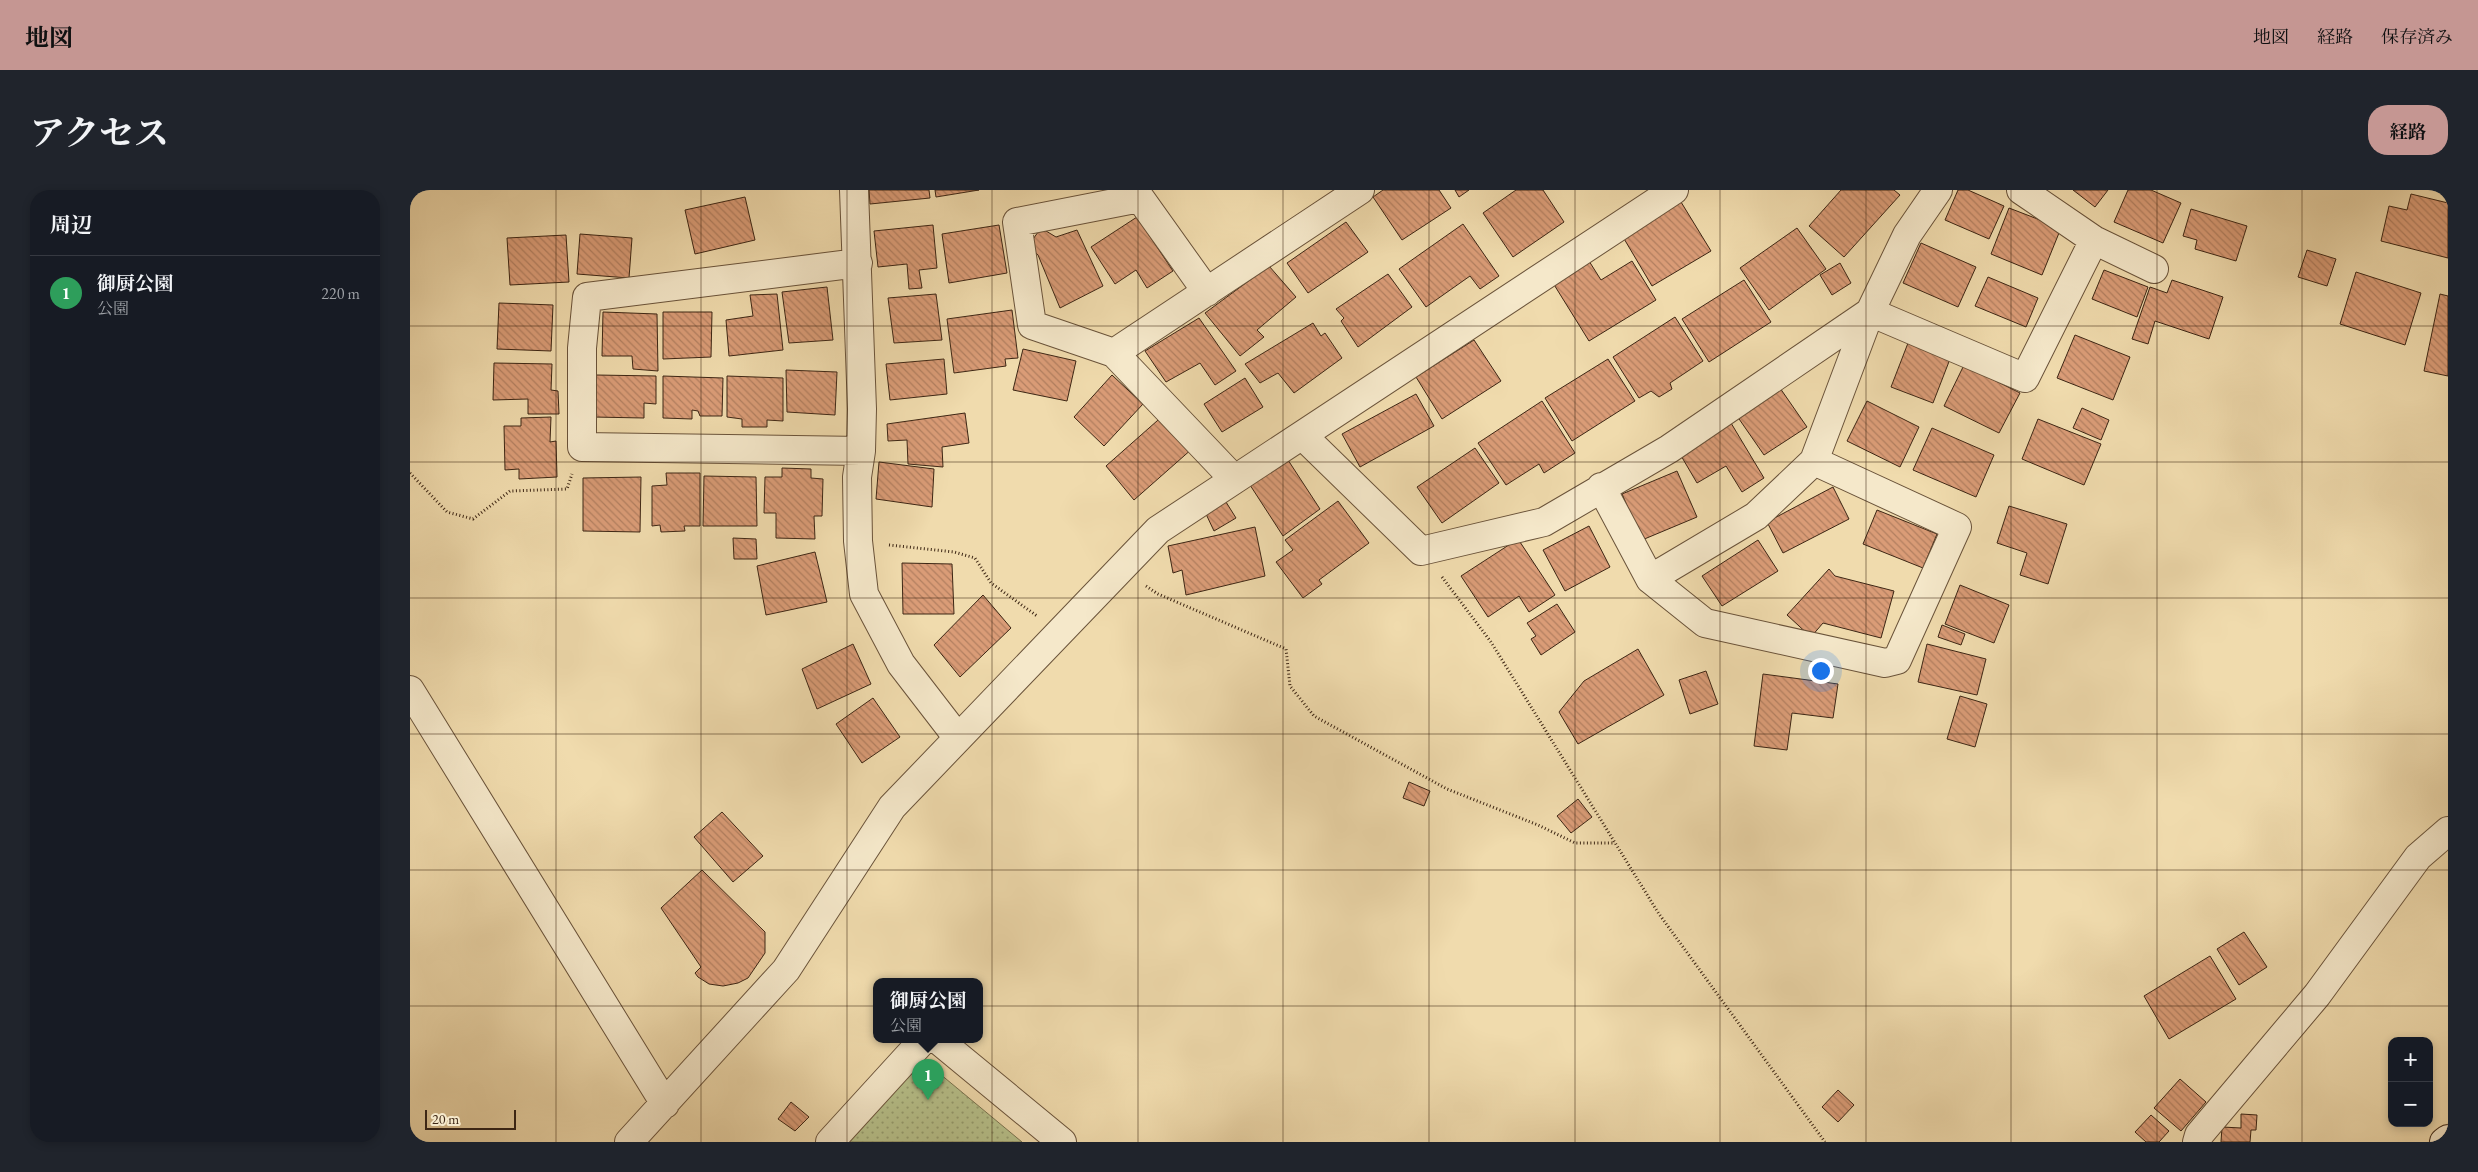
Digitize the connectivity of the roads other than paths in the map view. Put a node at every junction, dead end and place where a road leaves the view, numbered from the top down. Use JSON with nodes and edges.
{"nodes":[{"id":1,"x":854,"y":190,"type":"edge"},
{"id":2,"x":1360,"y":190,"type":"edge"},
{"id":3,"x":1674,"y":190,"type":"edge"},
{"id":4,"x":1938,"y":190,"type":"edge"},
{"id":5,"x":2022,"y":190,"type":"edge"},
{"id":6,"x":2094,"y":240,"type":"junction"},
{"id":7,"x":858,"y":263,"type":"junction"},
{"id":8,"x":2154,"y":269,"type":"dead end"},
{"id":9,"x":1207,"y":292,"type":"junction"},
{"id":10,"x":1870,"y":312,"type":"junction"},
{"id":11,"x":1114,"y":354,"type":"junction"},
{"id":12,"x":1303,"y":436,"type":"junction"},
{"id":13,"x":861,"y":451,"type":"junction"},
{"id":14,"x":1814,"y":461,"type":"junction"},
{"id":15,"x":1234,"y":479,"type":"junction"},
{"id":16,"x":1600,"y":488,"type":"junction"},
{"id":17,"x":1650,"y":579,"type":"junction"},
{"id":18,"x":410,"y":690,"type":"edge"},
{"id":19,"x":958,"y":738,"type":"junction"},
{"id":20,"x":2448,"y":831,"type":"edge"},
{"id":21,"x":920,"y":1043,"type":"edge"},
{"id":22,"x":942,"y":1043,"type":"edge"},
{"id":23,"x":665,"y":1104,"type":"junction"},
{"id":24,"x":2448,"y":1139,"type":"edge"},
{"id":25,"x":629,"y":1142,"type":"edge"},
{"id":26,"x":830,"y":1142,"type":"edge"},
{"id":27,"x":1062,"y":1142,"type":"edge"},
{"id":28,"x":2197,"y":1142,"type":"edge"},
{"id":29,"x":2444,"y":1142,"type":"edge"}],
"edges":[{"from":1,"to":7,"type":"street"},
{"from":2,"to":9,"type":"street"},
{"from":3,"to":12,"type":"street"},
{"from":4,"to":10,"type":"street"},
{"from":5,"to":6,"type":"street"},
{"from":6,"to":8,"type":"street"},
{"from":6,"to":10,"type":"street"},
{"from":7,"to":13,"type":"street"},
{"from":7,"to":13,"type":"street"},
{"from":9,"to":11,"type":"street"},
{"from":9,"to":11,"type":"street"},
{"from":10,"to":14,"type":"street"},
{"from":10,"to":16,"type":"street"},
{"from":11,"to":15,"type":"street"},
{"from":12,"to":15,"type":"street"},
{"from":12,"to":16,"type":"street"},
{"from":13,"to":19,"type":"street"},
{"from":14,"to":17,"type":"street"},
{"from":14,"to":17,"type":"street"},
{"from":15,"to":19,"type":"street"},
{"from":16,"to":17,"type":"street"},
{"from":18,"to":23,"type":"street"},
{"from":19,"to":23,"type":"street"},
{"from":20,"to":28,"type":"street"},
{"from":21,"to":26,"type":"street"},
{"from":22,"to":27,"type":"street"},
{"from":23,"to":25,"type":"street"},
{"from":24,"to":29,"type":"street"}]}
